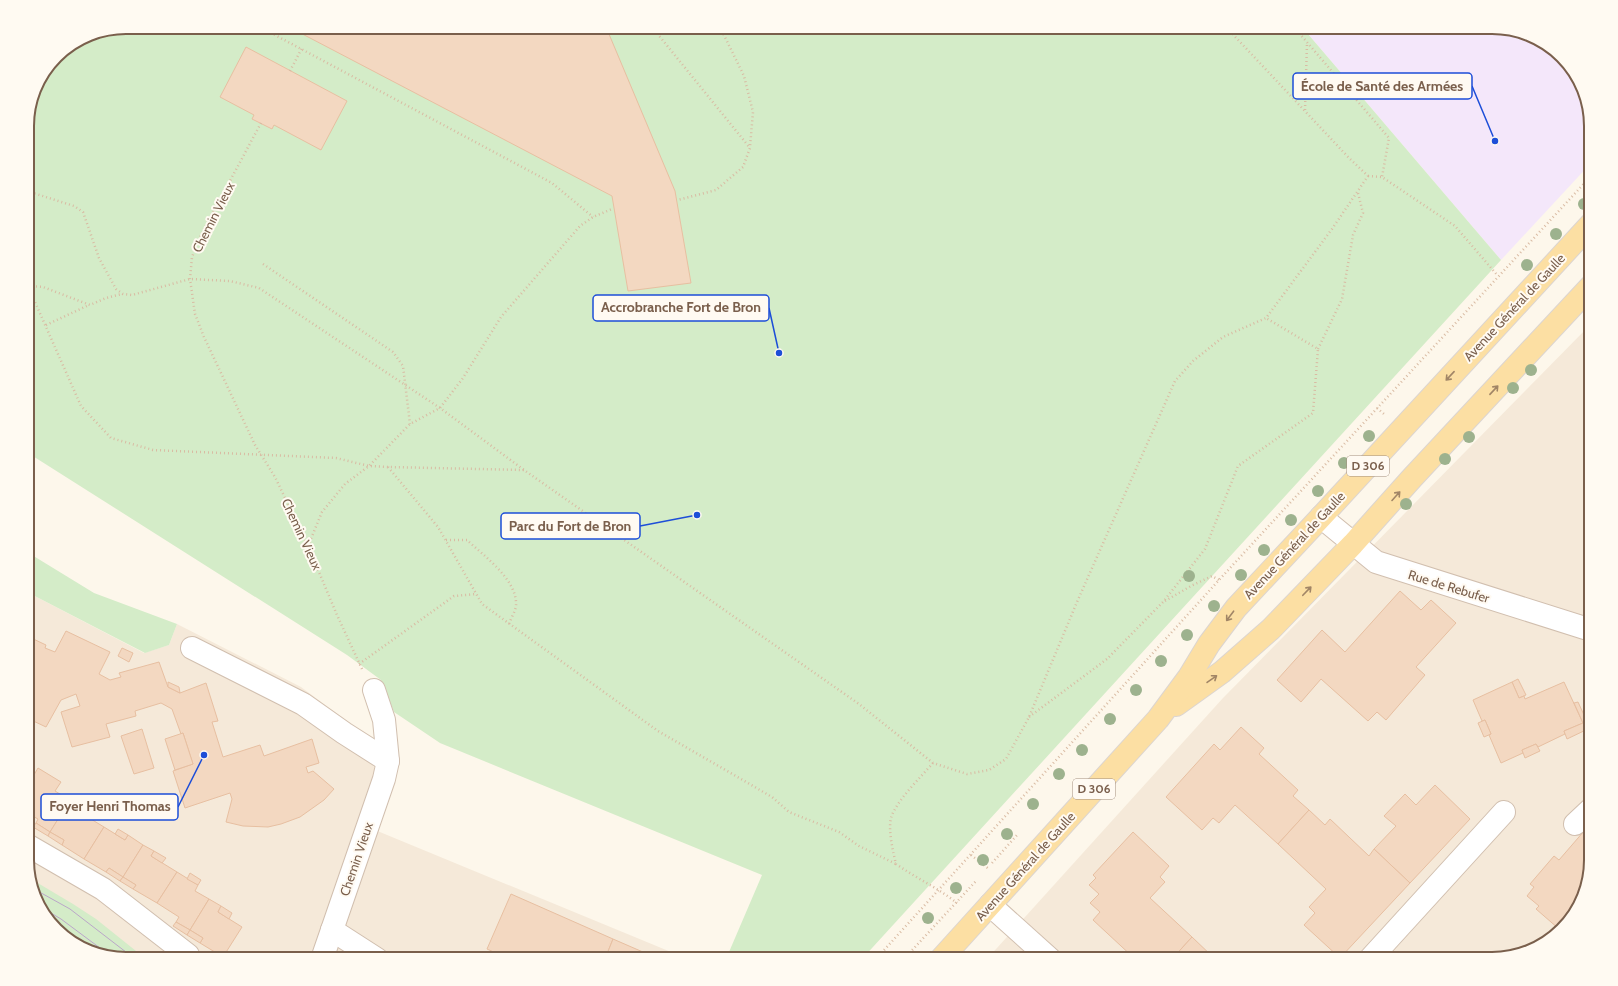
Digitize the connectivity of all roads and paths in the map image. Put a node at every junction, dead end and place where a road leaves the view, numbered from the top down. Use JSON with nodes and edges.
{"nodes":[{"id":1,"x":274,"y":34,"type":"edge"},
{"id":2,"x":658,"y":34,"type":"edge"},
{"id":3,"x":723,"y":34,"type":"edge"},
{"id":4,"x":1233,"y":34,"type":"edge"},
{"id":5,"x":1300,"y":34,"type":"edge"},
{"id":6,"x":1308,"y":43,"type":"junction"},
{"id":7,"x":302,"y":48,"type":"junction"},
{"id":8,"x":290,"y":71,"type":"dead end"},
{"id":9,"x":1305,"y":111,"type":"junction"},
{"id":10,"x":261,"y":124,"type":"dead end"},
{"id":11,"x":750,"y":148,"type":"junction"},
{"id":12,"x":1368,"y":176,"type":"junction"},
{"id":13,"x":1382,"y":177,"type":"junction"},
{"id":14,"x":1584,"y":184,"type":"edge"},
{"id":15,"x":34,"y":193,"type":"edge"},
{"id":16,"x":1358,"y":193,"type":"junction"},
{"id":17,"x":678,"y":200,"type":"dead end"},
{"id":18,"x":612,"y":209,"type":"dead end"},
{"id":19,"x":593,"y":217,"type":"junction"},
{"id":20,"x":1584,"y":232,"type":"edge"},
{"id":21,"x":263,"y":264,"type":"dead end"},
{"id":22,"x":1498,"y":276,"type":"junction"},
{"id":23,"x":190,"y":279,"type":"junction"},
{"id":24,"x":34,"y":286,"type":"edge"},
{"id":25,"x":123,"y":294,"type":"junction"},
{"id":26,"x":1584,"y":294,"type":"edge"},
{"id":27,"x":34,"y":298,"type":"edge"},
{"id":28,"x":90,"y":305,"type":"junction"},
{"id":29,"x":1266,"y":318,"type":"junction"},
{"id":30,"x":46,"y":325,"type":"junction"},
{"id":31,"x":1318,"y":349,"type":"junction"},
{"id":32,"x":406,"y":385,"type":"junction"},
{"id":33,"x":440,"y":408,"type":"junction"},
{"id":34,"x":410,"y":424,"type":"junction"},
{"id":35,"x":260,"y":455,"type":"junction"},
{"id":36,"x":369,"y":466,"type":"junction"},
{"id":37,"x":388,"y":467,"type":"junction"},
{"id":38,"x":524,"y":470,"type":"junction"},
{"id":39,"x":1321,"y":517,"type":"junction"},
{"id":40,"x":446,"y":540,"type":"junction"},
{"id":41,"x":1354,"y":544,"type":"junction"},
{"id":42,"x":308,"y":546,"type":"junction"},
{"id":43,"x":1219,"y":580,"type":"junction"},
{"id":44,"x":476,"y":594,"type":"junction"},
{"id":45,"x":1163,"y":602,"type":"junction"},
{"id":46,"x":509,"y":624,"type":"junction"},
{"id":47,"x":1584,"y":628,"type":"edge"},
{"id":48,"x":192,"y":648,"type":"dead end"},
{"id":49,"x":359,"y":664,"type":"junction"},
{"id":50,"x":374,"y":690,"type":"joint"},
{"id":51,"x":1029,"y":717,"type":"junction"},
{"id":52,"x":1158,"y":718,"type":"junction"},
{"id":53,"x":388,"y":761,"type":"junction"},
{"id":54,"x":933,"y":763,"type":"junction"},
{"id":55,"x":1504,"y":812,"type":"dead end"},
{"id":56,"x":1584,"y":816,"type":"edge"},
{"id":57,"x":1575,"y":824,"type":"dead end"},
{"id":58,"x":34,"y":849,"type":"edge"},
{"id":59,"x":896,"y":864,"type":"junction"},
{"id":60,"x":939,"y":889,"type":"junction"},
{"id":61,"x":990,"y":904,"type":"junction"},
{"id":62,"x":332,"y":930,"type":"junction"},
{"id":63,"x":184,"y":952,"type":"edge"},
{"id":64,"x":324,"y":952,"type":"edge"},
{"id":65,"x":366,"y":952,"type":"edge"},
{"id":66,"x":882,"y":952,"type":"edge"},
{"id":67,"x":910,"y":952,"type":"edge"},
{"id":68,"x":947,"y":952,"type":"edge"},
{"id":69,"x":1042,"y":952,"type":"edge"},
{"id":70,"x":1376,"y":952,"type":"edge"}],
"edges":[{"from":1,"to":7,"type":"path"},
{"from":2,"to":11,"type":"path"},
{"from":3,"to":11,"type":"path"},
{"from":4,"to":9,"type":"path"},
{"from":5,"to":6,"type":"path"},
{"from":6,"to":9,"type":"path"},
{"from":6,"to":13,"type":"path"},
{"from":7,"to":8,"type":"path"},
{"from":7,"to":19,"type":"path"},
{"from":9,"to":12,"type":"path"},
{"from":10,"to":23,"type":"path","name":"Chemin Vieux"},
{"from":11,"to":17,"type":"path"},
{"from":12,"to":13,"type":"path"},
{"from":12,"to":16,"type":"path"},
{"from":13,"to":22,"type":"path"},
{"from":14,"to":22,"type":"path"},
{"from":15,"to":25,"type":"path"},
{"from":16,"to":29,"type":"path"},
{"from":16,"to":31,"type":"path"},
{"from":18,"to":19,"type":"path"},
{"from":19,"to":33,"type":"path"},
{"from":20,"to":39,"type":"main road","name":"Avenue Général de Gaulle","number":"D 306","one_way":true},
{"from":21,"to":32,"type":"path"},
{"from":22,"to":43,"type":"path"},
{"from":23,"to":25,"type":"path"},
{"from":23,"to":32,"type":"path"},
{"from":23,"to":35,"type":"path","name":"Chemin Vieux"},
{"from":24,"to":28,"type":"path"},
{"from":25,"to":28,"type":"path"},
{"from":41,"to":26,"type":"main road","name":"Avenue Général de Gaulle","number":"D 306","one_way":true},
{"from":27,"to":30,"type":"path"},
{"from":28,"to":30,"type":"path"},
{"from":29,"to":31,"type":"path"},
{"from":29,"to":51,"type":"path"},
{"from":30,"to":35,"type":"path"},
{"from":31,"to":45,"type":"path"},
{"from":32,"to":33,"type":"path"},
{"from":32,"to":34,"type":"path"},
{"from":33,"to":34,"type":"path"},
{"from":33,"to":38,"type":"path"},
{"from":34,"to":36,"type":"path"},
{"from":35,"to":36,"type":"path"},
{"from":35,"to":42,"type":"path","name":"Chemin Vieux"},
{"from":36,"to":37,"type":"path"},
{"from":36,"to":42,"type":"path"},
{"from":37,"to":38,"type":"path"},
{"from":37,"to":40,"type":"path"},
{"from":38,"to":54,"type":"path"},
{"from":39,"to":41,"type":"street","name":"Rue de Rebufer"},
{"from":39,"to":52,"type":"main road","name":"Avenue Général de Gaulle","number":"D 306","one_way":true},
{"from":40,"to":44,"type":"path"},
{"from":40,"to":46,"type":"path"},
{"from":41,"to":47,"type":"street","name":"Rue de Rebufer"},
{"from":52,"to":41,"type":"main road","name":"Avenue Général de Gaulle","number":"D 306","one_way":true},
{"from":42,"to":49,"type":"path","name":"Chemin Vieux"},
{"from":43,"to":45,"type":"path"},
{"from":43,"to":60,"type":"path"},
{"from":44,"to":46,"type":"path"},
{"from":44,"to":49,"type":"path"},
{"from":45,"to":51,"type":"path"},
{"from":46,"to":59,"type":"path"},
{"from":48,"to":53,"type":"street"},
{"from":49,"to":50,"type":"path","name":"Chemin Vieux"},
{"from":50,"to":53,"type":"street","name":"Chemin Vieux"},
{"from":51,"to":54,"type":"path"},
{"from":52,"to":61,"type":"main road","name":"Avenue Général de Gaulle","number":"D 306"},
{"from":53,"to":62,"type":"street","name":"Chemin Vieux"},
{"from":54,"to":59,"type":"path"},
{"from":55,"to":70,"type":"street"},
{"from":56,"to":57,"type":"street"},
{"from":58,"to":63,"type":"street"},
{"from":59,"to":60,"type":"path"},
{"from":60,"to":66,"type":"path"},
{"from":60,"to":67,"type":"path"},
{"from":61,"to":68,"type":"main road","name":"Avenue Général de Gaulle","number":"D 306"},
{"from":61,"to":69,"type":"street"},
{"from":62,"to":64,"type":"street","name":"Chemin Vieux"},
{"from":62,"to":65,"type":"street"}]}
